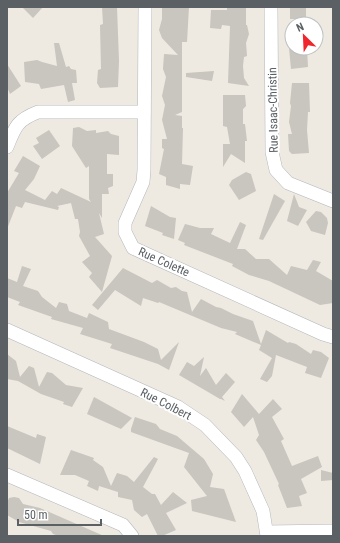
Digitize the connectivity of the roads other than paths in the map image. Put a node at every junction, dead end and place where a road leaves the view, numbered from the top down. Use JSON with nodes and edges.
{"nodes":[{"id":1,"x":145,"y":7,"type":"edge"},
{"id":2,"x":271,"y":7,"type":"edge"},
{"id":3,"x":144,"y":112,"type":"junction"},
{"id":4,"x":7,"y":147,"type":"edge"},
{"id":5,"x":333,"y":201,"type":"edge"},
{"id":6,"x":7,"y":330,"type":"edge"},
{"id":7,"x":333,"y":337,"type":"edge"},
{"id":8,"x":7,"y":475,"type":"edge"},
{"id":9,"x":333,"y":530,"type":"edge"},
{"id":10,"x":267,"y":534,"type":"edge"},
{"id":11,"x":132,"y":536,"type":"edge"}],
"edges":[{"from":1,"to":3,"type":"street","name":"Rue Colette"},
{"from":2,"to":5,"type":"street","name":"Rue Isaac-Christin"},
{"from":3,"to":4,"type":"street"},
{"from":3,"to":7,"type":"street","name":"Rue Colette"},
{"from":6,"to":10,"type":"street","name":"Rue Colbert"},
{"from":8,"to":11,"type":"street"},
{"from":9,"to":10,"type":"street"}]}
